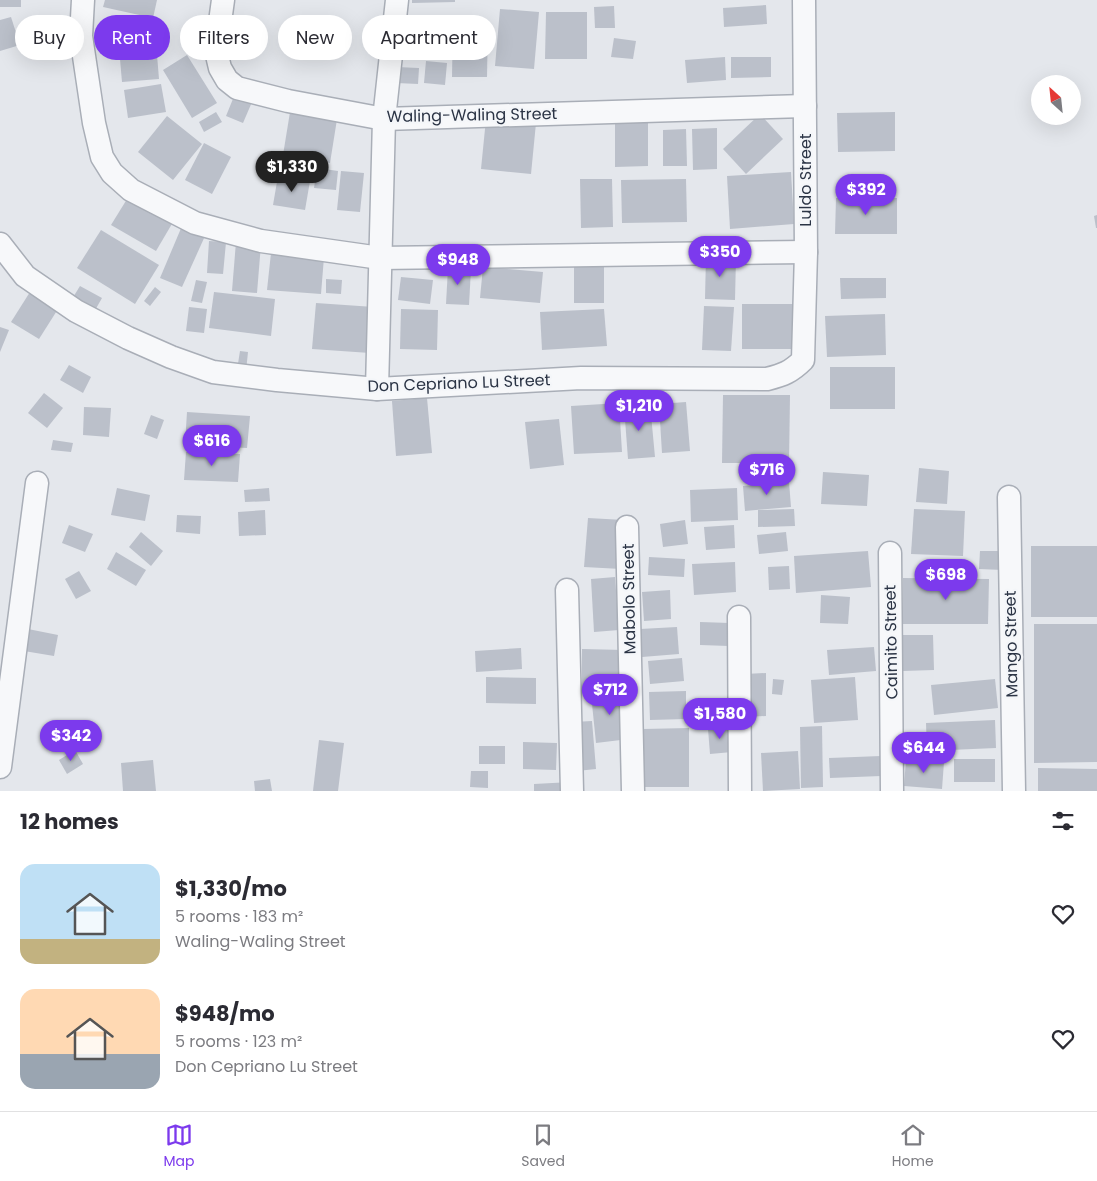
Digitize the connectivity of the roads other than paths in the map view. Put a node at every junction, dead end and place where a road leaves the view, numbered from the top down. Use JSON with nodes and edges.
{"nodes":[{"id":1,"x":83,"y":0,"type":"edge"},
{"id":2,"x":223,"y":0,"type":"edge"},
{"id":3,"x":397,"y":0,"type":"edge"},
{"id":4,"x":804,"y":0,"type":"edge"},
{"id":5,"x":805,"y":106,"type":"junction"},
{"id":6,"x":384,"y":119,"type":"junction"},
{"id":7,"x":0,"y":244,"type":"edge"},
{"id":8,"x":806,"y":252,"type":"junction"},
{"id":9,"x":380,"y":258,"type":"junction"},
{"id":10,"x":803,"y":360,"type":"joint"},
{"id":11,"x":376,"y":389,"type":"junction"},
{"id":12,"x":37,"y":483,"type":"dead end"},
{"id":13,"x":1009,"y":497,"type":"dead end"},
{"id":14,"x":627,"y":527,"type":"dead end"},
{"id":15,"x":890,"y":553,"type":"dead end"},
{"id":16,"x":567,"y":590,"type":"dead end"},
{"id":17,"x":740,"y":617,"type":"dead end"},
{"id":18,"x":0,"y":767,"type":"edge"},
{"id":19,"x":572,"y":791,"type":"edge"},
{"id":20,"x":633,"y":791,"type":"edge"},
{"id":21,"x":740,"y":791,"type":"edge"},
{"id":22,"x":892,"y":791,"type":"edge"},
{"id":23,"x":1014,"y":791,"type":"edge"}],
"edges":[{"from":1,"to":9,"type":"street"},
{"from":2,"to":6,"type":"street","name":"Waling-Waling Street"},
{"from":3,"to":6,"type":"street"},
{"from":4,"to":5,"type":"street","name":"Luldo Street"},
{"from":5,"to":6,"type":"street","name":"Waling-Waling Street"},
{"from":5,"to":8,"type":"street","name":"Luldo Street"},
{"from":6,"to":9,"type":"street"},
{"from":7,"to":11,"type":"street","name":"Don Cepriano Lu Street"},
{"from":8,"to":9,"type":"street"},
{"from":8,"to":10,"type":"street","name":"Luldo Street"},
{"from":9,"to":11,"type":"street"},
{"from":10,"to":11,"type":"street","name":"Don Cepriano Lu Street"},
{"from":12,"to":18,"type":"street"},
{"from":13,"to":23,"type":"street","name":"Mango Street"},
{"from":14,"to":20,"type":"street","name":"Mabolo Street"},
{"from":15,"to":22,"type":"street","name":"Caimito Street"},
{"from":16,"to":19,"type":"street"},
{"from":17,"to":21,"type":"street"}]}
